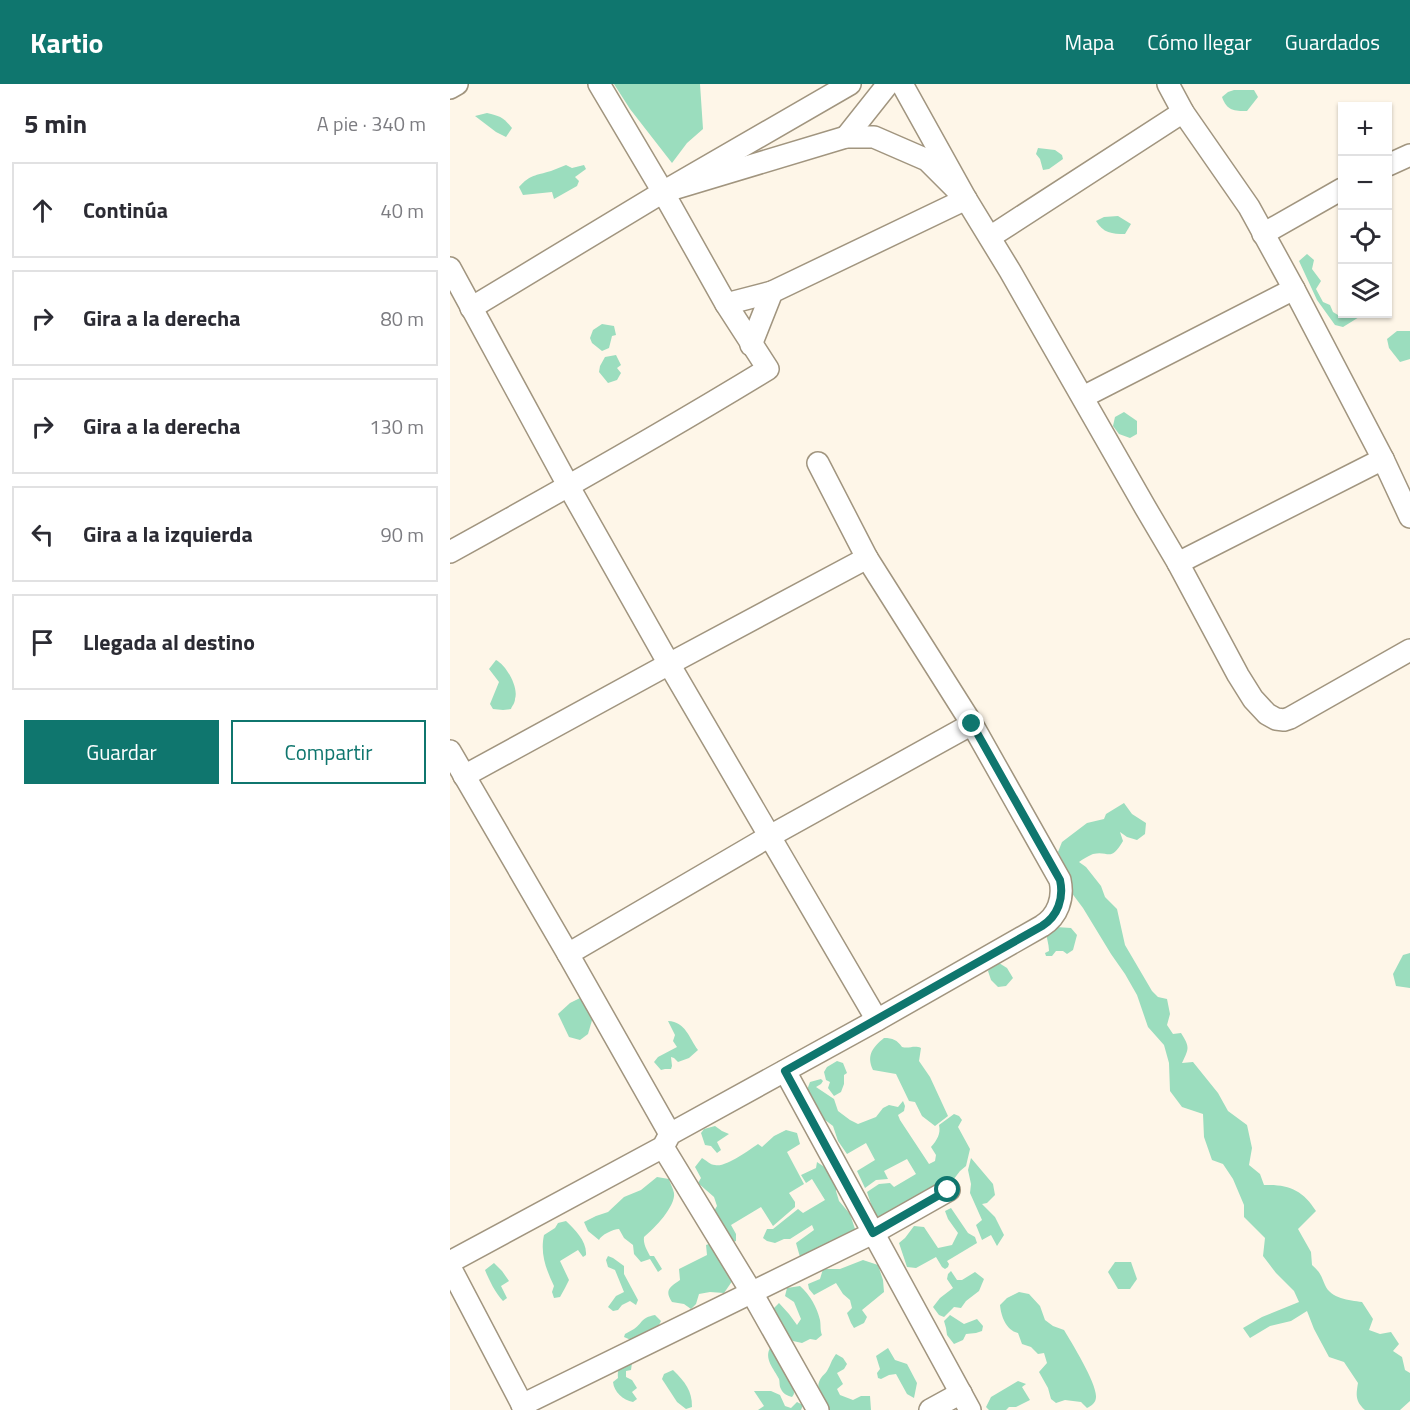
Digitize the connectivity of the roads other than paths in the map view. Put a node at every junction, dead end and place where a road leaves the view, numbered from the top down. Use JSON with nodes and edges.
{"nodes":[{"id":1,"x":457,"y":84,"type":"edge"},
{"id":2,"x":599,"y":84,"type":"edge"},
{"id":3,"x":850,"y":84,"type":"edge"},
{"id":4,"x":888,"y":84,"type":"edge"},
{"id":5,"x":902,"y":84,"type":"edge"},
{"id":6,"x":1168,"y":84,"type":"edge"},
{"id":7,"x":450,"y":88,"type":"edge"},
{"id":8,"x":1183,"y":112,"type":"junction"},
{"id":9,"x":846,"y":137,"type":"junction"},
{"id":10,"x":1410,"y":155,"type":"edge"},
{"id":11,"x":1392,"y":163,"type":"edge"},
{"id":12,"x":1338,"y":191,"type":"edge"},
{"id":13,"x":663,"y":192,"type":"junction"},
{"id":14,"x":966,"y":199,"type":"junction"},
{"id":15,"x":1263,"y":234,"type":"junction"},
{"id":16,"x":990,"y":237,"type":"junction"},
{"id":17,"x":453,"y":279,"type":"edge"},
{"id":18,"x":1294,"y":289,"type":"junction"},
{"id":19,"x":772,"y":292,"type":"junction"},
{"id":20,"x":726,"y":304,"type":"junction"},
{"id":21,"x":471,"y":308,"type":"junction"},
{"id":22,"x":751,"y":345,"type":"junction"},
{"id":23,"x":1083,"y":397,"type":"junction"},
{"id":24,"x":1383,"y":459,"type":"junction"},
{"id":25,"x":818,"y":463,"type":"dead end"},
{"id":26,"x":568,"y":487,"type":"junction"},
{"id":27,"x":1410,"y":517,"type":"edge"},
{"id":28,"x":450,"y":552,"type":"edge"},
{"id":29,"x":867,"y":558,"type":"junction"},
{"id":30,"x":1178,"y":563,"type":"junction"},
{"id":31,"x":1410,"y":650,"type":"edge"},
{"id":32,"x":669,"y":664,"type":"junction"},
{"id":33,"x":972,"y":724,"type":"junction"},
{"id":34,"x":450,"y":751,"type":"edge"},
{"id":35,"x":464,"y":776,"type":"junction"},
{"id":36,"x":770,"y":836,"type":"junction"},
{"id":37,"x":568,"y":954,"type":"junction"},
{"id":38,"x":877,"y":1020,"type":"junction"},
{"id":39,"x":785,"y":1071,"type":"junction"},
{"id":40,"x":667,"y":1141,"type":"junction"},
{"id":41,"x":948,"y":1190,"type":"dead end"},
{"id":42,"x":873,"y":1233,"type":"junction"},
{"id":43,"x":450,"y":1262,"type":"edge"},
{"id":44,"x":450,"y":1267,"type":"edge"},
{"id":45,"x":752,"y":1293,"type":"junction"},
{"id":46,"x":965,"y":1402,"type":"edge"},
{"id":47,"x":524,"y":1407,"type":"edge"},
{"id":48,"x":818,"y":1410,"type":"edge"},
{"id":49,"x":930,"y":1410,"type":"edge"}],
"edges":[{"from":1,"to":7,"type":"street"},
{"from":2,"to":13,"type":"street"},
{"from":3,"to":13,"type":"street"},
{"from":4,"to":9,"type":"street"},
{"from":5,"to":14,"type":"street"},
{"from":6,"to":8,"type":"street"},
{"from":8,"to":15,"type":"street"},
{"from":8,"to":16,"type":"street"},
{"from":9,"to":13,"type":"street"},
{"from":9,"to":14,"type":"street"},
{"from":10,"to":11,"type":"street"},
{"from":12,"to":15,"type":"street"},
{"from":13,"to":20,"type":"street"},
{"from":13,"to":21,"type":"street"},
{"from":14,"to":16,"type":"street"},
{"from":14,"to":19,"type":"street"},
{"from":15,"to":18,"type":"street"},
{"from":16,"to":23,"type":"street"},
{"from":17,"to":21,"type":"street"},
{"from":18,"to":23,"type":"street"},
{"from":18,"to":24,"type":"street"},
{"from":19,"to":20,"type":"street"},
{"from":19,"to":22,"type":"street"},
{"from":20,"to":22,"type":"street"},
{"from":21,"to":26,"type":"street"},
{"from":22,"to":26,"type":"street"},
{"from":23,"to":30,"type":"street"},
{"from":24,"to":27,"type":"street"},
{"from":24,"to":30,"type":"street"},
{"from":25,"to":29,"type":"street"},
{"from":26,"to":28,"type":"street"},
{"from":26,"to":32,"type":"street"},
{"from":29,"to":32,"type":"street"},
{"from":29,"to":33,"type":"street"},
{"from":30,"to":31,"type":"street"},
{"from":32,"to":35,"type":"street"},
{"from":32,"to":36,"type":"street"},
{"from":33,"to":36,"type":"street"},
{"from":33,"to":38,"type":"street"},
{"from":34,"to":35,"type":"street"},
{"from":35,"to":37,"type":"street"},
{"from":36,"to":37,"type":"street"},
{"from":36,"to":38,"type":"street"},
{"from":37,"to":40,"type":"street"},
{"from":38,"to":39,"type":"street"},
{"from":39,"to":40,"type":"street"},
{"from":39,"to":42,"type":"street"},
{"from":40,"to":43,"type":"street"},
{"from":40,"to":45,"type":"street"},
{"from":41,"to":42,"type":"street"},
{"from":42,"to":45,"type":"street"},
{"from":42,"to":46,"type":"street"},
{"from":44,"to":47,"type":"street"},
{"from":45,"to":47,"type":"street"},
{"from":45,"to":48,"type":"street"},
{"from":46,"to":49,"type":"street"}]}
